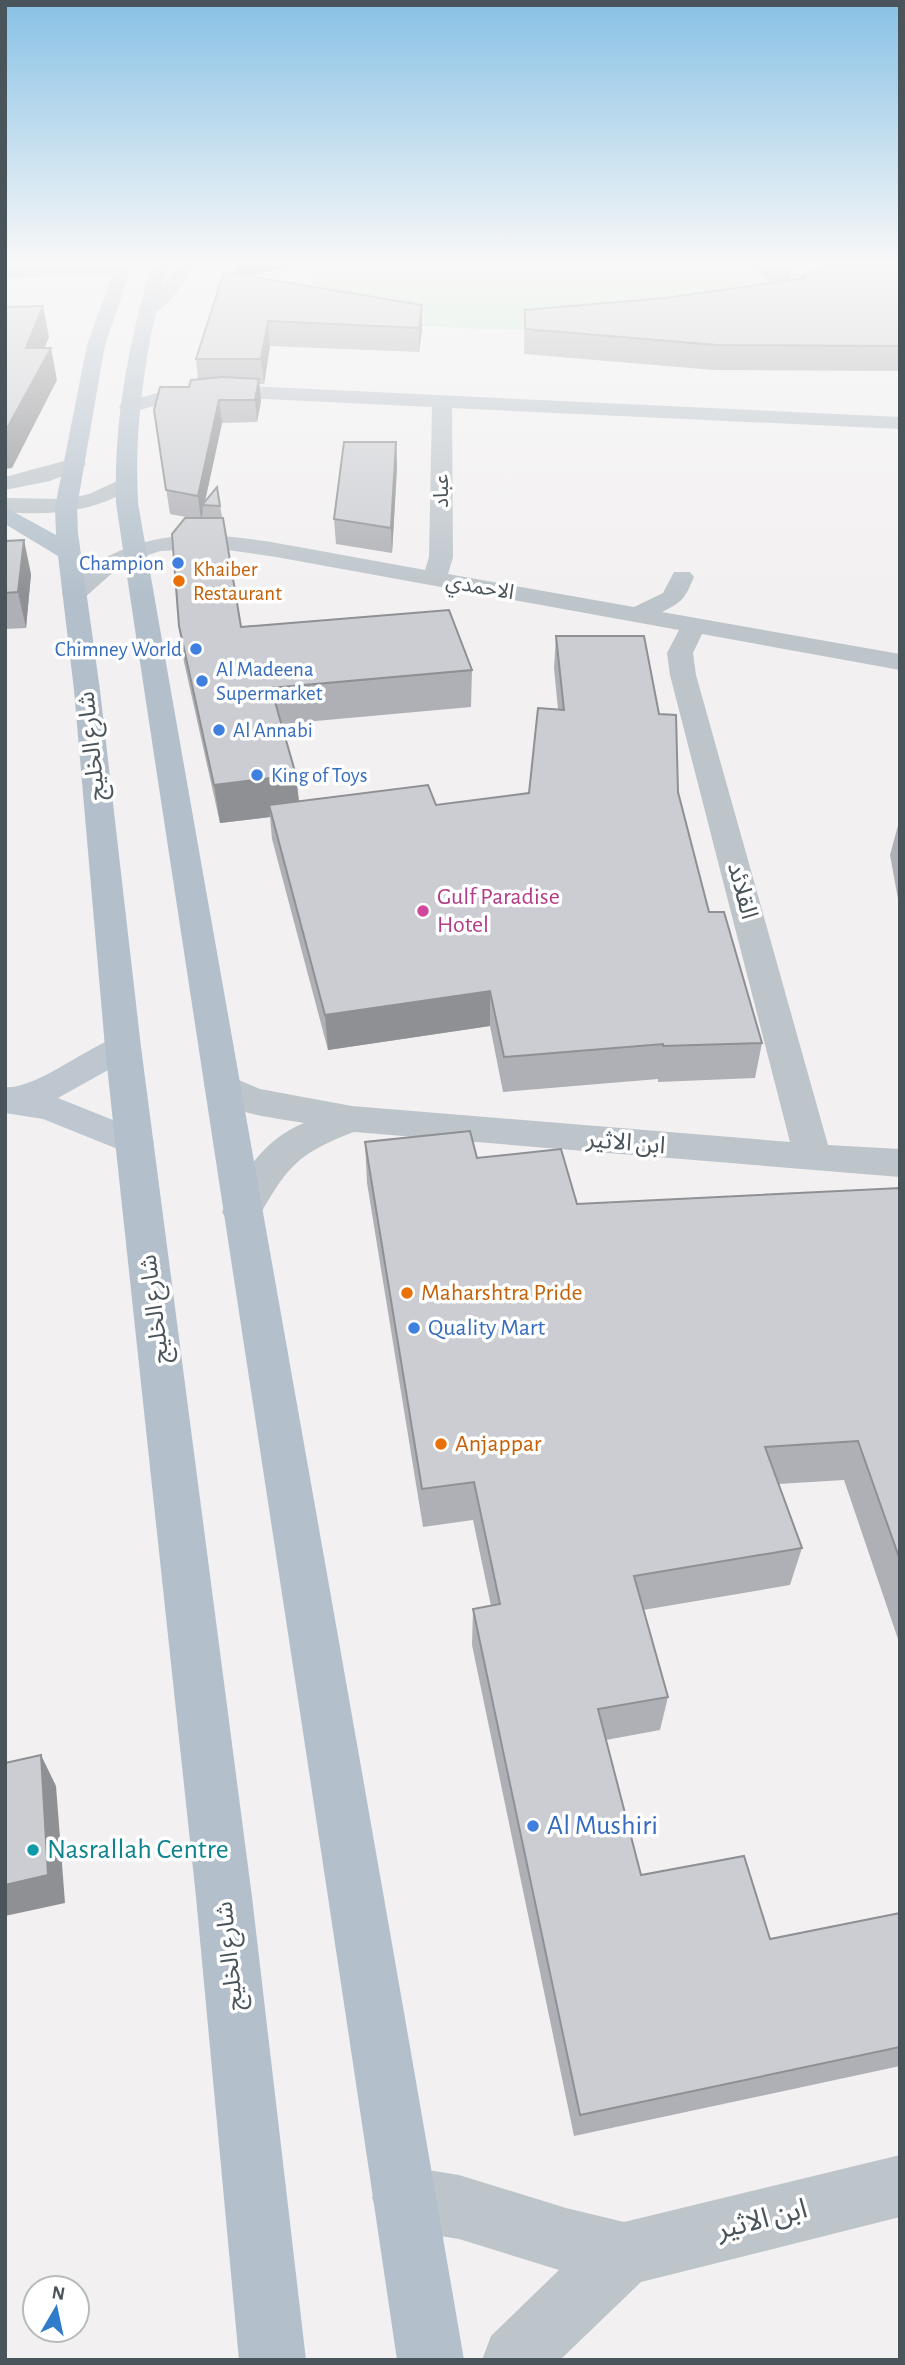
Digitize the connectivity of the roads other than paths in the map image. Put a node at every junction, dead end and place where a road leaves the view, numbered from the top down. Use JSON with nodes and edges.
{"nodes":[{"id":1,"x":91,"y":375,"type":"edge"},
{"id":2,"x":132,"y":375,"type":"edge"},
{"id":3,"x":443,"y":401,"type":"junction"},
{"id":4,"x":129,"y":407,"type":"junction"},
{"id":5,"x":900,"y":423,"type":"edge"},
{"id":6,"x":75,"y":464,"type":"junction"},
{"id":7,"x":126,"y":483,"type":"junction"},
{"id":8,"x":5,"y":484,"type":"edge"},
{"id":9,"x":5,"y":505,"type":"edge"},
{"id":10,"x":66,"y":507,"type":"junction"},
{"id":11,"x":5,"y":514,"type":"edge"},
{"id":12,"x":135,"y":550,"type":"junction"},
{"id":13,"x":69,"y":553,"type":"junction"},
{"id":14,"x":434,"y":579,"type":"junction"},
{"id":15,"x":74,"y":594,"type":"junction"},
{"id":16,"x":636,"y":615,"type":"junction"},
{"id":17,"x":694,"y":625,"type":"junction"},
{"id":18,"x":900,"y":662,"type":"edge"},
{"id":19,"x":123,"y":1047,"type":"junction"},
{"id":20,"x":222,"y":1085,"type":"junction"},
{"id":21,"x":12,"y":1100,"type":"edge"},
{"id":22,"x":352,"y":1119,"type":"junction"},
{"id":23,"x":135,"y":1143,"type":"junction"},
{"id":24,"x":813,"y":1158,"type":"junction"},
{"id":25,"x":900,"y":1163,"type":"edge"},
{"id":26,"x":242,"y":1212,"type":"junction"},
{"id":27,"x":900,"y":2186,"type":"edge"},
{"id":28,"x":404,"y":2198,"type":"junction"},
{"id":29,"x":624,"y":2254,"type":"junction"},
{"id":30,"x":273,"y":2360,"type":"edge"},
{"id":31,"x":431,"y":2360,"type":"edge"},
{"id":32,"x":515,"y":2360,"type":"edge"}],
"edges":[{"from":1,"to":6,"type":"main road","name":"شارع الخليج"},
{"from":2,"to":4,"type":"main road"},
{"from":3,"to":4,"type":"street"},
{"from":3,"to":5,"type":"street"},
{"from":3,"to":14,"type":"street","name":"عباد"},
{"from":4,"to":7,"type":"main road"},
{"from":6,"to":8,"type":"street"},
{"from":6,"to":10,"type":"main road","name":"شارع الخليج"},
{"from":7,"to":10,"type":"street"},
{"from":7,"to":12,"type":"main road"},
{"from":9,"to":10,"type":"street"},
{"from":10,"to":13,"type":"main road","name":"شارع الخليج"},
{"from":11,"to":13,"type":"main road"},
{"from":12,"to":14,"type":"street","name":"الاحمدي"},
{"from":12,"to":15,"type":"street","name":"الاحمدي"},
{"from":12,"to":20,"type":"main road"},
{"from":13,"to":15,"type":"main road","name":"شارع الخليج"},
{"from":14,"to":16,"type":"street","name":"الاحمدي"},
{"from":15,"to":19,"type":"main road","name":"شارع الخليج"},
{"from":16,"to":17,"type":"street","name":"الاحمدي"},
{"from":16,"to":17,"type":"street"},
{"from":17,"to":18,"type":"street","name":"الاحمدي"},
{"from":17,"to":24,"type":"street","name":"القلائد"},
{"from":19,"to":21,"type":"street"},
{"from":19,"to":23,"type":"main road","name":"شارع الخليج"},
{"from":20,"to":22,"type":"street","name":"ابن الاثير"},
{"from":20,"to":26,"type":"main road"},
{"from":21,"to":23,"type":"street"},
{"from":22,"to":24,"type":"street","name":"ابن الاثير"},
{"from":22,"to":26,"type":"street","name":"ابن الاثير"},
{"from":23,"to":30,"type":"main road","name":"شارع الخليج"},
{"from":24,"to":25,"type":"street","name":"ابن الاثير"},
{"from":26,"to":28,"type":"main road"},
{"from":27,"to":29,"type":"street","name":"ابن الاثير"},
{"from":28,"to":29,"type":"street","name":"ابن الاثير"},
{"from":28,"to":31,"type":"main road"},
{"from":29,"to":32,"type":"street","name":"ابن الاثير"}]}
